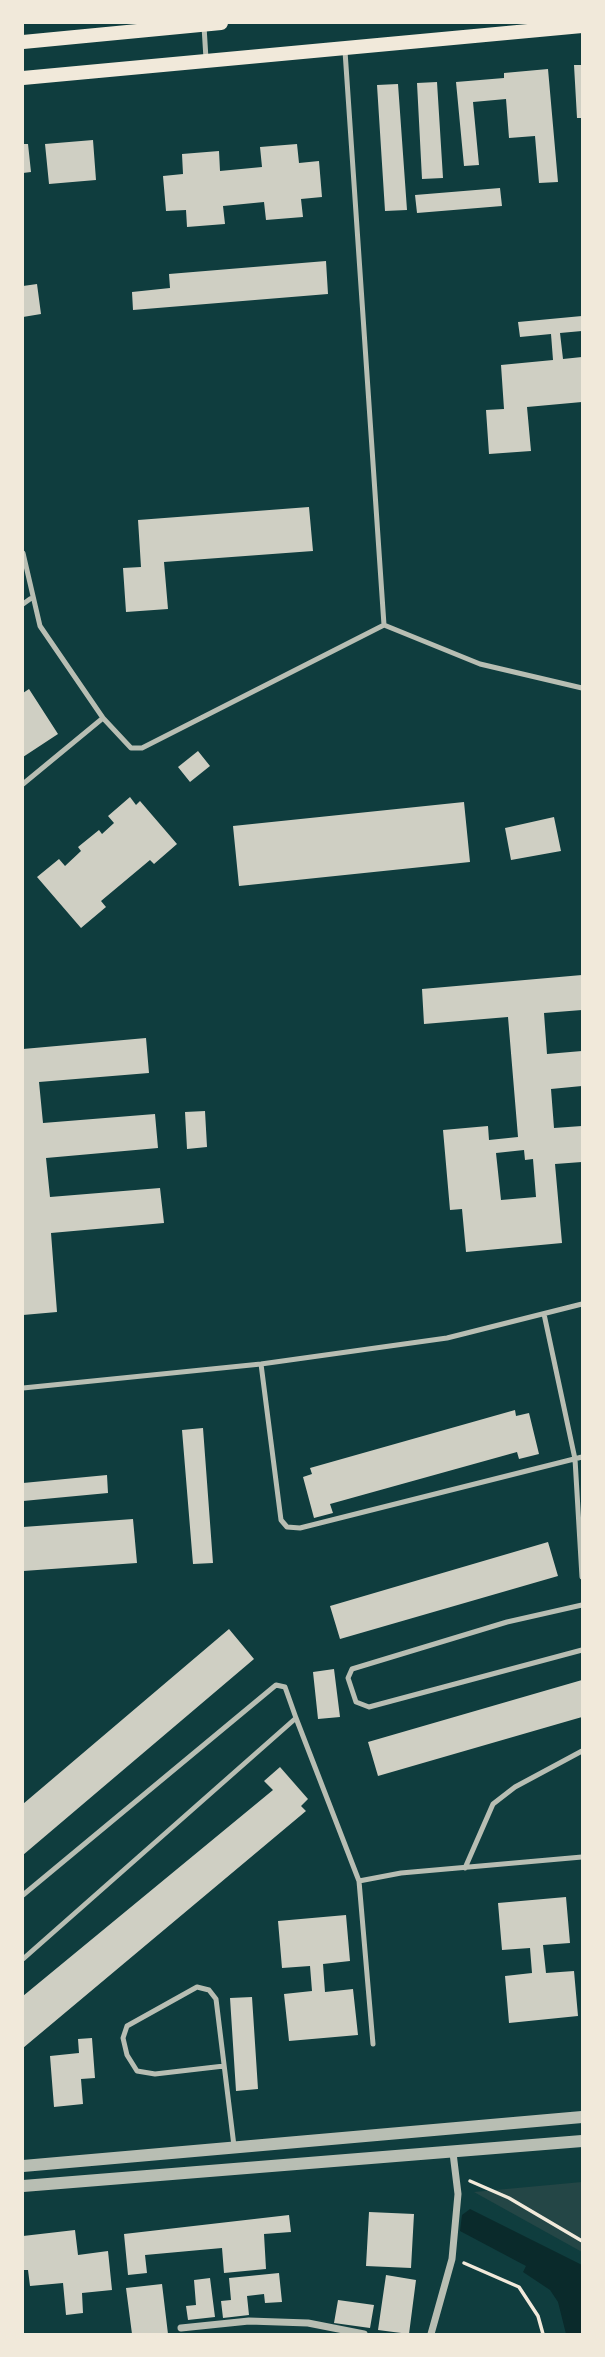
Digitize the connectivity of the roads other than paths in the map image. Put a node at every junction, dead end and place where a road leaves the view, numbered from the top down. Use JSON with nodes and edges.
{"nodes":[{"id":1,"x":221,"y":23,"type":"edge"},
{"id":2,"x":204,"y":24,"type":"edge"},
{"id":3,"x":579,"y":28,"type":"edge"},
{"id":4,"x":23,"y":42,"type":"edge"},
{"id":5,"x":345,"y":50,"type":"junction"},
{"id":6,"x":206,"y":62,"type":"junction"},
{"id":7,"x":23,"y":78,"type":"edge"},
{"id":8,"x":23,"y":553,"type":"edge"},
{"id":9,"x":30,"y":599,"type":"dead end"},
{"id":10,"x":23,"y":604,"type":"edge"},
{"id":11,"x":384,"y":625,"type":"junction"},
{"id":12,"x":582,"y":688,"type":"edge"},
{"id":13,"x":103,"y":718,"type":"junction"},
{"id":14,"x":23,"y":784,"type":"edge"},
{"id":15,"x":582,"y":1304,"type":"edge"},
{"id":16,"x":544,"y":1314,"type":"junction"},
{"id":17,"x":261,"y":1364,"type":"junction"},
{"id":18,"x":23,"y":1388,"type":"edge"},
{"id":19,"x":582,"y":1457,"type":"edge"},
{"id":20,"x":575,"y":1459,"type":"junction"},
{"id":21,"x":582,"y":1577,"type":"edge"},
{"id":22,"x":582,"y":1605,"type":"edge"},
{"id":23,"x":582,"y":1650,"type":"edge"},
{"id":24,"x":296,"y":1718,"type":"junction"},
{"id":25,"x":582,"y":1751,"type":"edge"},
{"id":26,"x":582,"y":1857,"type":"edge"},
{"id":27,"x":466,"y":1868,"type":"junction"},
{"id":28,"x":359,"y":1881,"type":"junction"},
{"id":29,"x":23,"y":1895,"type":"edge"},
{"id":30,"x":23,"y":1959,"type":"edge"},
{"id":31,"x":373,"y":2044,"type":"dead end"},
{"id":32,"x":224,"y":2066,"type":"junction"},
{"id":33,"x":582,"y":2117,"type":"edge"},
{"id":34,"x":582,"y":2141,"type":"edge"},
{"id":35,"x":234,"y":2147,"type":"junction"},
{"id":36,"x":453,"y":2153,"type":"junction"},
{"id":37,"x":23,"y":2166,"type":"edge"},
{"id":38,"x":23,"y":2186,"type":"edge"},
{"id":39,"x":181,"y":2328,"type":"dead end"},
{"id":40,"x":364,"y":2334,"type":"edge"},
{"id":41,"x":430,"y":2334,"type":"edge"}],
"edges":[{"from":1,"to":2,"type":"main road"},
{"from":2,"to":4,"type":"main road"},
{"from":2,"to":6,"type":"lane"},
{"from":3,"to":5,"type":"main road"},
{"from":5,"to":6,"type":"main road"},
{"from":5,"to":11,"type":"lane"},
{"from":6,"to":7,"type":"main road"},
{"from":8,"to":13,"type":"lane"},
{"from":9,"to":10,"type":"lane"},
{"from":11,"to":12,"type":"lane"},
{"from":11,"to":13,"type":"lane"},
{"from":13,"to":14,"type":"lane"},
{"from":15,"to":16,"type":"lane"},
{"from":16,"to":17,"type":"lane"},
{"from":16,"to":20,"type":"lane"},
{"from":17,"to":18,"type":"lane"},
{"from":17,"to":20,"type":"lane"},
{"from":19,"to":20,"type":"lane"},
{"from":20,"to":21,"type":"lane"},
{"from":22,"to":23,"type":"lane"},
{"from":24,"to":28,"type":"lane"},
{"from":24,"to":29,"type":"lane"},
{"from":24,"to":30,"type":"lane"},
{"from":25,"to":27,"type":"lane"},
{"from":26,"to":27,"type":"lane"},
{"from":27,"to":28,"type":"lane"},
{"from":28,"to":31,"type":"lane"},
{"from":32,"to":32,"type":"lane"},
{"from":32,"to":35,"type":"lane"},
{"from":33,"to":35,"type":"street"},
{"from":34,"to":36,"type":"street"},
{"from":35,"to":37,"type":"street"},
{"from":36,"to":38,"type":"street"},
{"from":36,"to":41,"type":"street"},
{"from":39,"to":40,"type":"street"}]}
